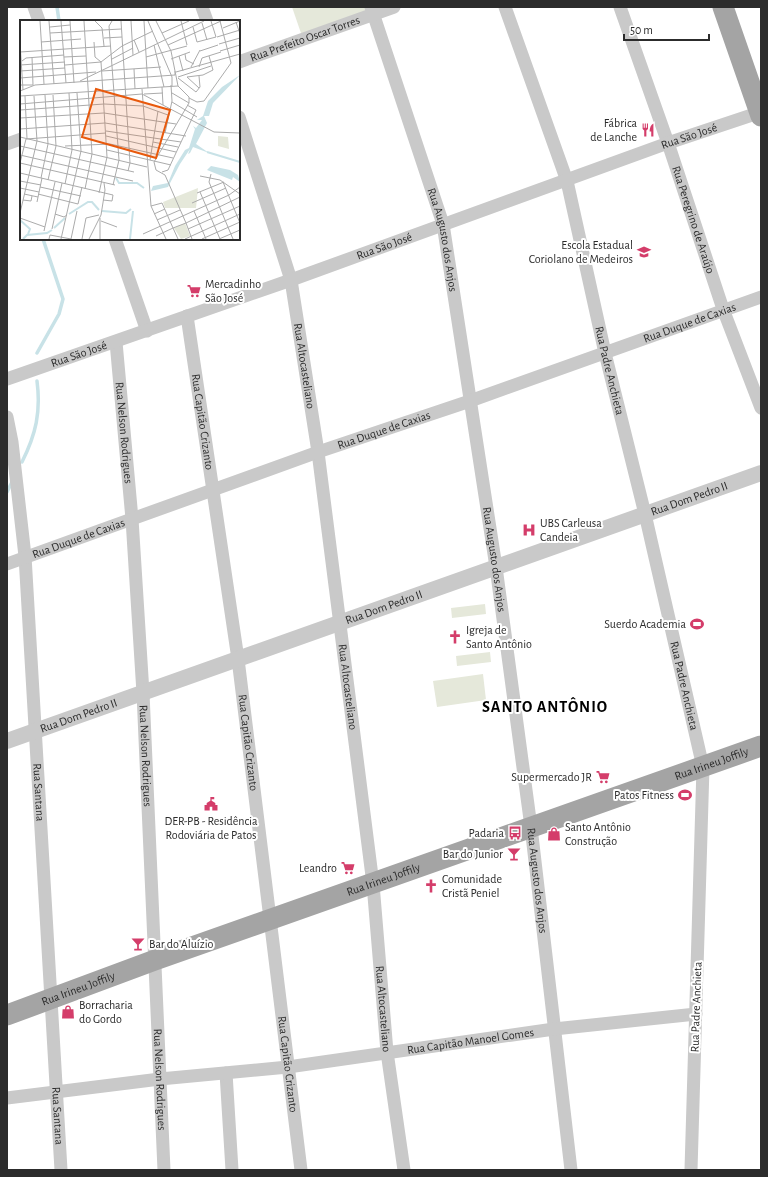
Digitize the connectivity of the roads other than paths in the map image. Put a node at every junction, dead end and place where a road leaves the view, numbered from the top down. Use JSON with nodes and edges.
{"nodes":[{"id":1,"x":34,"y":7,"type":"edge"},
{"id":2,"x":202,"y":7,"type":"edge"},
{"id":3,"x":394,"y":7,"type":"edge"},
{"id":4,"x":505,"y":7,"type":"edge"},
{"id":5,"x":620,"y":7,"type":"edge"},
{"id":6,"x":723,"y":7,"type":"edge"},
{"id":7,"x":373,"y":11,"type":"edge"},
{"id":8,"x":39,"y":20,"type":"edge"},
{"id":9,"x":207,"y":20,"type":"edge"},
{"id":10,"x":240,"y":62,"type":"edge"},
{"id":11,"x":761,"y":113,"type":"edge"},
{"id":12,"x":240,"y":120,"type":"edge"},
{"id":13,"x":20,"y":139,"type":"edge"},
{"id":14,"x":668,"y":143,"type":"junction"},
{"id":15,"x":7,"y":144,"type":"edge"},
{"id":16,"x":567,"y":181,"type":"junction"},
{"id":17,"x":443,"y":224,"type":"junction"},
{"id":18,"x":115,"y":240,"type":"edge"},
{"id":19,"x":291,"y":280,"type":"junction"},
{"id":20,"x":761,"y":297,"type":"edge"},
{"id":21,"x":723,"y":309,"type":"junction"},
{"id":22,"x":187,"y":316,"type":"junction"},
{"id":23,"x":147,"y":331,"type":"junction"},
{"id":24,"x":116,"y":342,"type":"junction"},
{"id":25,"x":605,"y":353,"type":"junction"},
{"id":26,"x":7,"y":379,"type":"edge"},
{"id":27,"x":470,"y":401,"type":"junction"},
{"id":28,"x":761,"y":408,"type":"edge"},
{"id":29,"x":7,"y":417,"type":"edge"},
{"id":30,"x":318,"y":452,"type":"junction"},
{"id":31,"x":761,"y":473,"type":"edge"},
{"id":32,"x":213,"y":491,"type":"junction"},
{"id":33,"x":645,"y":514,"type":"junction"},
{"id":34,"x":132,"y":519,"type":"junction"},
{"id":35,"x":25,"y":556,"type":"junction"},
{"id":36,"x":7,"y":564,"type":"edge"},
{"id":37,"x":496,"y":567,"type":"junction"},
{"id":38,"x":340,"y":622,"type":"junction"},
{"id":39,"x":238,"y":659,"type":"junction"},
{"id":40,"x":144,"y":693,"type":"junction"},
{"id":41,"x":35,"y":730,"type":"junction"},
{"id":42,"x":7,"y":741,"type":"edge"},
{"id":43,"x":761,"y":746,"type":"edge"},
{"id":44,"x":703,"y":767,"type":"junction"},
{"id":45,"x":531,"y":828,"type":"junction"},
{"id":46,"x":373,"y":884,"type":"junction"},
{"id":47,"x":270,"y":920,"type":"junction"},
{"id":48,"x":155,"y":960,"type":"junction"},
{"id":49,"x":51,"y":999,"type":"junction"},
{"id":50,"x":696,"y":1014,"type":"junction"},
{"id":51,"x":7,"y":1015,"type":"edge"},
{"id":52,"x":554,"y":1029,"type":"junction"},
{"id":53,"x":387,"y":1052,"type":"junction"},
{"id":54,"x":288,"y":1067,"type":"junction"},
{"id":55,"x":226,"y":1073,"type":"junction"},
{"id":56,"x":160,"y":1079,"type":"junction"},
{"id":57,"x":56,"y":1092,"type":"junction"},
{"id":58,"x":7,"y":1098,"type":"edge"},
{"id":59,"x":61,"y":1170,"type":"edge"},
{"id":60,"x":164,"y":1170,"type":"edge"},
{"id":61,"x":232,"y":1170,"type":"edge"},
{"id":62,"x":301,"y":1170,"type":"edge"},
{"id":63,"x":404,"y":1170,"type":"edge"},
{"id":64,"x":570,"y":1170,"type":"edge"},
{"id":65,"x":691,"y":1170,"type":"edge"}],
"edges":[{"from":1,"to":8,"type":"street"},
{"from":2,"to":9,"type":"street"},
{"from":3,"to":7,"type":"street","name":"Rua Prefeito Oscar Torres"},
{"from":4,"to":16,"type":"street","name":"Rua Padre Anchieta"},
{"from":5,"to":14,"type":"street","name":"Rua Peregrino de Araújo"},
{"from":6,"to":11,"type":"main road"},
{"from":7,"to":10,"type":"street","name":"Rua Prefeito Oscar Torres"},
{"from":7,"to":17,"type":"street","name":"Rua Augusto dos Anjos"},
{"from":11,"to":14,"type":"street","name":"Rua São José"},
{"from":12,"to":19,"type":"street","name":"Rua Altocasteliano"},
{"from":13,"to":15,"type":"street"},
{"from":14,"to":16,"type":"street","name":"Rua São José"},
{"from":14,"to":21,"type":"street","name":"Rua Peregrino de Araújo"},
{"from":16,"to":17,"type":"street","name":"Rua São José"},
{"from":16,"to":25,"type":"street","name":"Rua Padre Anchieta"},
{"from":17,"to":19,"type":"street","name":"Rua São José"},
{"from":17,"to":27,"type":"street","name":"Rua Augusto dos Anjos"},
{"from":18,"to":23,"type":"street"},
{"from":19,"to":22,"type":"street","name":"Rua São José"},
{"from":19,"to":30,"type":"street","name":"Rua Altocasteliano"},
{"from":20,"to":21,"type":"street","name":"Rua Duque de Caxias"},
{"from":21,"to":25,"type":"street","name":"Rua Duque de Caxias"},
{"from":21,"to":28,"type":"street","name":"Rua Peregrino de Araújo"},
{"from":22,"to":23,"type":"street","name":"Rua São José"},
{"from":22,"to":32,"type":"street","name":"Rua Capitão Crizanto"},
{"from":23,"to":24,"type":"street","name":"Rua São José"},
{"from":24,"to":26,"type":"street","name":"Rua São José"},
{"from":24,"to":34,"type":"street","name":"Rua Nelson Rodrigues"},
{"from":25,"to":27,"type":"street","name":"Rua Duque de Caxias"},
{"from":25,"to":33,"type":"street","name":"Rua Padre Anchieta"},
{"from":27,"to":30,"type":"street","name":"Rua Duque de Caxias"},
{"from":27,"to":37,"type":"street","name":"Rua Augusto dos Anjos"},
{"from":29,"to":35,"type":"street","name":"Rua Santana"},
{"from":30,"to":32,"type":"street","name":"Rua Duque de Caxias"},
{"from":30,"to":38,"type":"street","name":"Rua Altocasteliano"},
{"from":31,"to":33,"type":"street","name":"Rua Dom Pedro II"},
{"from":32,"to":34,"type":"street","name":"Rua Duque de Caxias"},
{"from":32,"to":39,"type":"street","name":"Rua Capitão Crizanto"},
{"from":33,"to":37,"type":"street","name":"Rua Dom Pedro II"},
{"from":33,"to":44,"type":"street","name":"Rua Padre Anchieta"},
{"from":34,"to":35,"type":"street","name":"Rua Duque de Caxias"},
{"from":34,"to":40,"type":"street","name":"Rua Nelson Rodrigues"},
{"from":35,"to":36,"type":"street","name":"Rua Duque de Caxias"},
{"from":35,"to":41,"type":"street","name":"Rua Santana"},
{"from":37,"to":38,"type":"street","name":"Rua Dom Pedro II"},
{"from":37,"to":45,"type":"street","name":"Rua Augusto dos Anjos"},
{"from":38,"to":39,"type":"street","name":"Rua Dom Pedro II"},
{"from":38,"to":46,"type":"street","name":"Rua Altocasteliano"},
{"from":39,"to":40,"type":"street","name":"Rua Dom Pedro II"},
{"from":39,"to":47,"type":"street","name":"Rua Capitão Crizanto"},
{"from":40,"to":41,"type":"street","name":"Rua Dom Pedro II"},
{"from":40,"to":48,"type":"street","name":"Rua Nelson Rodrigues"},
{"from":41,"to":42,"type":"street","name":"Rua Dom Pedro II"},
{"from":41,"to":49,"type":"street","name":"Rua Santana"},
{"from":43,"to":44,"type":"main road","name":"Rua Irineu Joffily"},
{"from":44,"to":45,"type":"main road","name":"Rua Irineu Joffily"},
{"from":44,"to":50,"type":"street","name":"Rua Padre Anchieta"},
{"from":45,"to":46,"type":"main road","name":"Rua Irineu Joffily"},
{"from":45,"to":52,"type":"street","name":"Rua Augusto dos Anjos"},
{"from":46,"to":47,"type":"main road","name":"Rua Irineu Joffily"},
{"from":46,"to":53,"type":"street","name":"Rua Altocasteliano"},
{"from":47,"to":48,"type":"main road","name":"Rua Irineu Joffily"},
{"from":47,"to":54,"type":"street","name":"Rua Capitão Crizanto"},
{"from":48,"to":49,"type":"main road","name":"Rua Irineu Joffily"},
{"from":48,"to":56,"type":"street","name":"Rua Nelson Rodrigues"},
{"from":49,"to":51,"type":"main road","name":"Rua Irineu Joffily"},
{"from":49,"to":57,"type":"street","name":"Rua Santana"},
{"from":50,"to":52,"type":"street","name":"Rua Capitão Manoel Gomes"},
{"from":50,"to":65,"type":"street","name":"Rua Padre Anchieta"},
{"from":52,"to":53,"type":"street","name":"Rua Capitão Manoel Gomes"},
{"from":52,"to":64,"type":"street","name":"Rua Augusto dos Anjos"},
{"from":53,"to":54,"type":"street","name":"Rua Capitão Manoel Gomes"},
{"from":53,"to":63,"type":"street","name":"Rua Altocasteliano"},
{"from":54,"to":55,"type":"street","name":"Rua Capitão Manoel Gomes"},
{"from":54,"to":62,"type":"street","name":"Rua Capitão Crizanto"},
{"from":55,"to":56,"type":"street","name":"Rua Capitão Manoel Gomes"},
{"from":55,"to":61,"type":"street"},
{"from":56,"to":57,"type":"street","name":"Rua Capitão Manoel Gomes"},
{"from":56,"to":60,"type":"street","name":"Rua Nelson Rodrigues"},
{"from":57,"to":58,"type":"street","name":"Rua Capitão Manoel Gomes"},
{"from":57,"to":59,"type":"street","name":"Rua Santana"}]}
